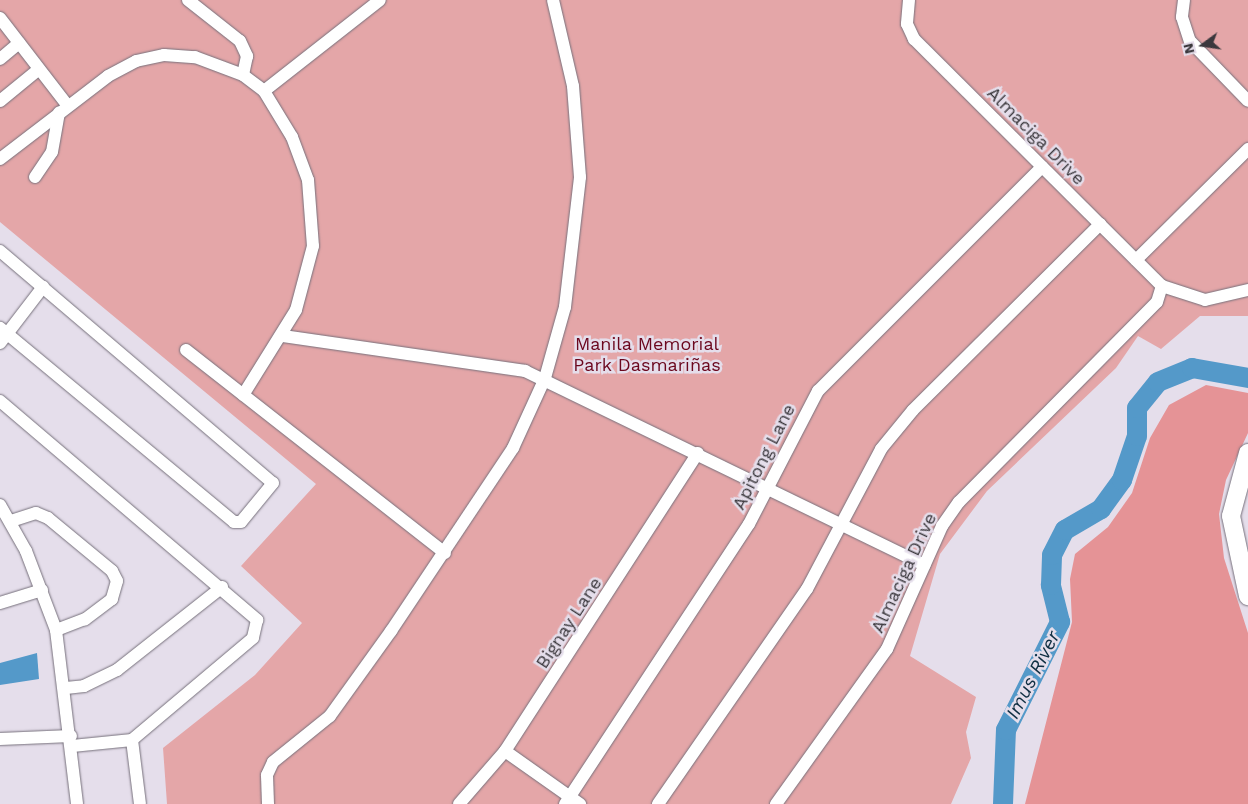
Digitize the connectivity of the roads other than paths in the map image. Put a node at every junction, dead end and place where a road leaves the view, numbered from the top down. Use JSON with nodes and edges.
{"nodes":[{"id":1,"x":188,"y":0,"type":"edge"},
{"id":2,"x":380,"y":0,"type":"edge"},
{"id":3,"x":553,"y":0,"type":"edge"},
{"id":4,"x":909,"y":0,"type":"edge"},
{"id":5,"x":1184,"y":0,"type":"edge"},
{"id":6,"x":0,"y":20,"type":"edge"},
{"id":7,"x":19,"y":43,"type":"junction"},
{"id":8,"x":0,"y":59,"type":"edge"},
{"id":9,"x":39,"y":69,"type":"junction"},
{"id":10,"x":243,"y":75,"type":"junction"},
{"id":11,"x":264,"y":91,"type":"junction"},
{"id":12,"x":0,"y":101,"type":"edge"},
{"id":13,"x":1248,"y":101,"type":"edge"},
{"id":14,"x":63,"y":110,"type":"junction"},
{"id":15,"x":1248,"y":149,"type":"edge"},
{"id":16,"x":0,"y":159,"type":"edge"},
{"id":17,"x":1042,"y":167,"type":"junction"},
{"id":18,"x":35,"y":177,"type":"dead end"},
{"id":19,"x":1100,"y":224,"type":"junction"},
{"id":20,"x":0,"y":250,"type":"edge"},
{"id":21,"x":1136,"y":260,"type":"junction"},
{"id":22,"x":1162,"y":286,"type":"junction"},
{"id":23,"x":43,"y":287,"type":"junction"},
{"id":24,"x":1248,"y":290,"type":"edge"},
{"id":25,"x":2,"y":334,"type":"edge"},
{"id":26,"x":283,"y":336,"type":"junction"},
{"id":27,"x":186,"y":350,"type":"dead end"},
{"id":28,"x":545,"y":378,"type":"junction"},
{"id":29,"x":243,"y":395,"type":"junction"},
{"id":30,"x":0,"y":401,"type":"edge"},
{"id":31,"x":698,"y":453,"type":"junction"},
{"id":32,"x":1248,"y":453,"type":"edge"},
{"id":33,"x":768,"y":488,"type":"junction"},
{"id":34,"x":0,"y":505,"type":"edge"},
{"id":35,"x":11,"y":522,"type":"junction"},
{"id":36,"x":841,"y":524,"type":"junction"},
{"id":37,"x":445,"y":554,"type":"junction"},
{"id":38,"x":924,"y":565,"type":"junction"},
{"id":39,"x":222,"y":587,"type":"junction"},
{"id":40,"x":42,"y":590,"type":"junction"},
{"id":41,"x":1248,"y":596,"type":"edge"},
{"id":42,"x":0,"y":604,"type":"edge"},
{"id":43,"x":56,"y":630,"type":"junction"},
{"id":44,"x":66,"y":688,"type":"junction"},
{"id":45,"x":0,"y":739,"type":"edge"},
{"id":46,"x":132,"y":740,"type":"junction"},
{"id":47,"x":71,"y":741,"type":"junction"},
{"id":48,"x":505,"y":751,"type":"junction"},
{"id":49,"x":572,"y":802,"type":"edge"},
{"id":50,"x":77,"y":804,"type":"edge"},
{"id":51,"x":140,"y":804,"type":"edge"},
{"id":52,"x":268,"y":804,"type":"edge"},
{"id":53,"x":459,"y":804,"type":"edge"},
{"id":54,"x":658,"y":804,"type":"edge"},
{"id":55,"x":776,"y":804,"type":"edge"}],
"edges":[{"from":1,"to":10,"type":"street"},
{"from":2,"to":11,"type":"street"},
{"from":3,"to":28,"type":"street"},
{"from":4,"to":17,"type":"street","name":"Almaciga Drive"},
{"from":5,"to":13,"type":"street"},
{"from":6,"to":7,"type":"street"},
{"from":7,"to":8,"type":"street"},
{"from":7,"to":9,"type":"street"},
{"from":9,"to":12,"type":"street"},
{"from":9,"to":14,"type":"street"},
{"from":10,"to":11,"type":"street"},
{"from":10,"to":14,"type":"street"},
{"from":11,"to":26,"type":"street"},
{"from":14,"to":16,"type":"street"},
{"from":14,"to":18,"type":"street"},
{"from":15,"to":21,"type":"street"},
{"from":17,"to":19,"type":"street","name":"Almaciga Drive"},
{"from":17,"to":33,"type":"street","name":"Apitong Lane"},
{"from":19,"to":21,"type":"street","name":"Almaciga Drive"},
{"from":19,"to":36,"type":"street"},
{"from":20,"to":23,"type":"street"},
{"from":21,"to":22,"type":"street","name":"Almaciga Drive"},
{"from":22,"to":24,"type":"street","name":"Almaciga Drive"},
{"from":22,"to":38,"type":"street","name":"Almaciga Drive"},
{"from":23,"to":25,"type":"street"},
{"from":23,"to":25,"type":"street"},
{"from":26,"to":28,"type":"street"},
{"from":26,"to":29,"type":"street"},
{"from":27,"to":29,"type":"street"},
{"from":28,"to":31,"type":"street"},
{"from":28,"to":37,"type":"street"},
{"from":29,"to":37,"type":"street"},
{"from":30,"to":39,"type":"street"},
{"from":31,"to":33,"type":"street"},
{"from":31,"to":48,"type":"street","name":"Bignay Lane"},
{"from":32,"to":41,"type":"highway"},
{"from":33,"to":36,"type":"street"},
{"from":33,"to":49,"type":"street","name":"Apitong Lane"},
{"from":34,"to":35,"type":"street"},
{"from":35,"to":40,"type":"street"},
{"from":35,"to":43,"type":"street"},
{"from":36,"to":38,"type":"street"},
{"from":36,"to":54,"type":"street"},
{"from":37,"to":52,"type":"street"},
{"from":38,"to":55,"type":"street","name":"Almaciga Drive"},
{"from":39,"to":44,"type":"street"},
{"from":39,"to":46,"type":"street"},
{"from":40,"to":42,"type":"street"},
{"from":40,"to":43,"type":"street"},
{"from":43,"to":44,"type":"street"},
{"from":44,"to":47,"type":"street"},
{"from":45,"to":47,"type":"street"},
{"from":46,"to":47,"type":"street"},
{"from":46,"to":51,"type":"street"},
{"from":47,"to":50,"type":"street"},
{"from":48,"to":49,"type":"street"},
{"from":48,"to":53,"type":"street","name":"Bignay Lane"}]}
